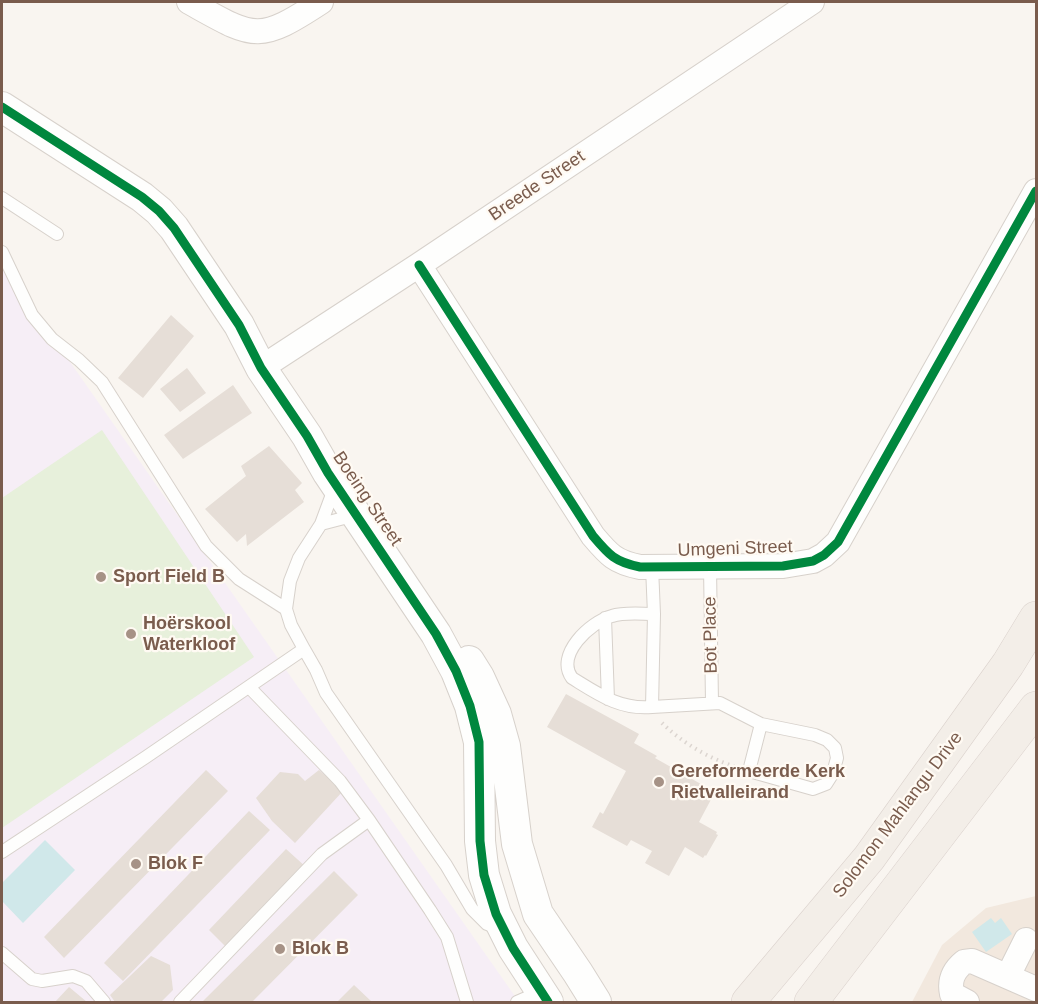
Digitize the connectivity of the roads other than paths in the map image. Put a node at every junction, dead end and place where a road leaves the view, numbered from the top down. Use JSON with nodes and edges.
{"nodes":[{"id":1,"x":189,"y":2,"type":"edge"},
{"id":2,"x":321,"y":2,"type":"edge"},
{"id":3,"x":812,"y":2,"type":"edge"},
{"id":4,"x":2,"y":107,"type":"edge"},
{"id":5,"x":1036,"y":191,"type":"edge"},
{"id":6,"x":2,"y":198,"type":"edge"},
{"id":7,"x":57,"y":234,"type":"dead end"},
{"id":8,"x":2,"y":252,"type":"edge"},
{"id":9,"x":419,"y":265,"type":"junction"},
{"id":10,"x":266,"y":365,"type":"junction"},
{"id":11,"x":336,"y":485,"type":"junction"},
{"id":12,"x":369,"y":518,"type":"junction"},
{"id":13,"x":321,"y":524,"type":"junction"},
{"id":14,"x":652,"y":567,"type":"junction"},
{"id":15,"x":710,"y":567,"type":"junction"},
{"id":16,"x":286,"y":609,"type":"junction"},
{"id":17,"x":654,"y":614,"type":"junction"},
{"id":18,"x":605,"y":618,"type":"junction"},
{"id":19,"x":1036,"y":618,"type":"edge"},
{"id":20,"x":304,"y":649,"type":"junction"},
{"id":21,"x":249,"y":687,"type":"junction"},
{"id":22,"x":608,"y":699,"type":"junction"},
{"id":23,"x":712,"y":703,"type":"junction"},
{"id":24,"x":652,"y":708,"type":"junction"},
{"id":25,"x":1032,"y":717,"type":"edge"},
{"id":26,"x":761,"y":724,"type":"junction"},
{"id":27,"x":369,"y":820,"type":"junction"},
{"id":28,"x":2,"y":852,"type":"edge"},
{"id":29,"x":1026,"y":940,"type":"dead end"},
{"id":30,"x":513,"y":948,"type":"junction"},
{"id":31,"x":2,"y":953,"type":"edge"},
{"id":32,"x":1008,"y":976,"type":"junction"},
{"id":33,"x":829,"y":988,"type":"edge"},
{"id":34,"x":1036,"y":989,"type":"edge"},
{"id":35,"x":535,"y":999,"type":"edge"},
{"id":36,"x":104,"y":1002,"type":"edge"},
{"id":37,"x":180,"y":1002,"type":"edge"},
{"id":38,"x":467,"y":1002,"type":"edge"},
{"id":39,"x":596,"y":1002,"type":"edge"},
{"id":40,"x":748,"y":1002,"type":"edge"},
{"id":41,"x":811,"y":1002,"type":"edge"},
{"id":42,"x":967,"y":1002,"type":"edge"}],
"edges":[{"from":1,"to":2,"type":"street"},
{"from":3,"to":9,"type":"street","name":"Breede Street"},
{"from":4,"to":10,"type":"street","name":"Boeing Street"},
{"from":5,"to":15,"type":"street","name":"Umgeni Street"},
{"from":6,"to":7,"type":"lane"},
{"from":8,"to":16,"type":"lane"},
{"from":9,"to":10,"type":"street","name":"Breede Street"},
{"from":9,"to":14,"type":"street","name":"Umgeni Street"},
{"from":10,"to":11,"type":"street","name":"Boeing Street"},
{"from":10,"to":12,"type":"street","name":"Boeing Street"},
{"from":11,"to":12,"type":"street","name":"Boeing Street"},
{"from":11,"to":13,"type":"lane"},
{"from":12,"to":13,"type":"lane"},
{"from":12,"to":30,"type":"street","name":"Boeing Street"},
{"from":12,"to":39,"type":"street","name":"Boeing Street"},
{"from":13,"to":16,"type":"lane"},
{"from":14,"to":15,"type":"street","name":"Umgeni Street"},
{"from":14,"to":17,"type":"lane"},
{"from":15,"to":23,"type":"lane","name":"Bot Place"},
{"from":16,"to":20,"type":"lane"},
{"from":17,"to":18,"type":"lane"},
{"from":17,"to":24,"type":"lane"},
{"from":18,"to":22,"type":"lane"},
{"from":18,"to":22,"type":"lane"},
{"from":19,"to":40,"type":"main road","name":"Solomon Mahlangu Drive"},
{"from":20,"to":21,"type":"lane"},
{"from":20,"to":30,"type":"lane"},
{"from":21,"to":27,"type":"lane"},
{"from":21,"to":28,"type":"lane"},
{"from":22,"to":24,"type":"lane"},
{"from":23,"to":24,"type":"lane"},
{"from":23,"to":26,"type":"lane"},
{"from":25,"to":33,"type":"main road"},
{"from":26,"to":26,"type":"lane"},
{"from":27,"to":37,"type":"lane"},
{"from":27,"to":38,"type":"lane"},
{"from":29,"to":32,"type":"street"},
{"from":30,"to":35,"type":"street","name":"Boeing Street"},
{"from":31,"to":36,"type":"lane"},
{"from":32,"to":34,"type":"street"},
{"from":32,"to":42,"type":"street"},
{"from":33,"to":41,"type":"main road"}]}
